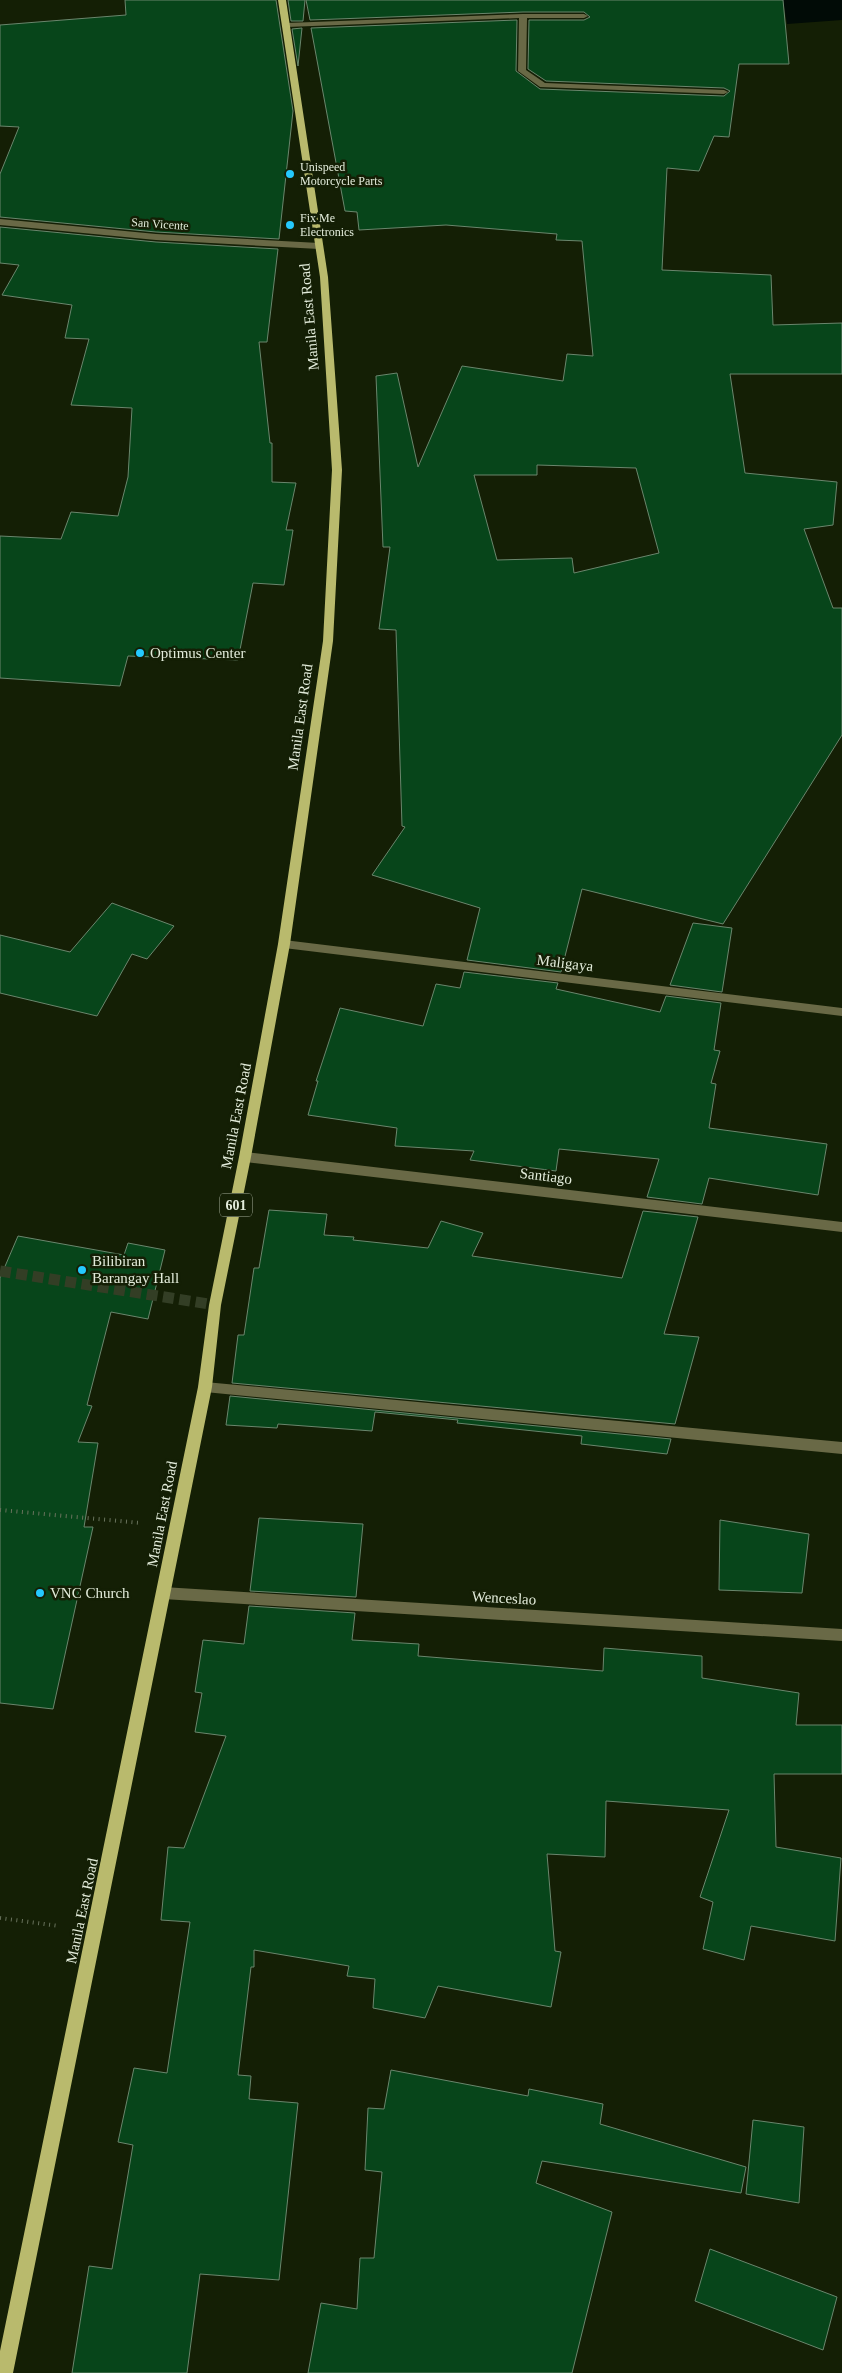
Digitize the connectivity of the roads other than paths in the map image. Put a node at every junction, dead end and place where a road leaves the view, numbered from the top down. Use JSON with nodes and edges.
{"nodes":[{"id":1,"x":282,"y":0,"type":"edge"},
{"id":2,"x":523,"y":16,"type":"junction"},
{"id":3,"x":584,"y":16,"type":"dead end"},
{"id":4,"x":287,"y":25,"type":"junction"},
{"id":5,"x":724,"y":92,"type":"dead end"},
{"id":6,"x":0,"y":222,"type":"edge"},
{"id":7,"x":319,"y":246,"type":"junction"},
{"id":8,"x":284,"y":944,"type":"junction"},
{"id":9,"x":842,"y":1012,"type":"edge"},
{"id":10,"x":246,"y":1157,"type":"junction"},
{"id":11,"x":842,"y":1227,"type":"edge"},
{"id":12,"x":205,"y":1387,"type":"junction"},
{"id":13,"x":842,"y":1448,"type":"edge"},
{"id":14,"x":163,"y":1593,"type":"junction"},
{"id":15,"x":842,"y":1635,"type":"edge"},
{"id":16,"x":4,"y":2373,"type":"edge"}],
"edges":[{"from":1,"to":4,"type":"main road","name":"Manila East Road","number":"601"},
{"from":2,"to":3,"type":"street"},
{"from":2,"to":4,"type":"street"},
{"from":2,"to":5,"type":"street"},
{"from":4,"to":7,"type":"main road","name":"Manila East Road","number":"601"},
{"from":6,"to":7,"type":"street","name":"San Vicente"},
{"from":7,"to":8,"type":"main road","name":"Manila East Road","number":"601"},
{"from":8,"to":9,"type":"street","name":"Maligaya"},
{"from":8,"to":10,"type":"main road","name":"Manila East Road","number":"601"},
{"from":10,"to":11,"type":"street","name":"Santiago"},
{"from":10,"to":12,"type":"main road","name":"Manila East Road","number":"601"},
{"from":12,"to":13,"type":"street"},
{"from":12,"to":14,"type":"main road","name":"Manila East Road","number":"601"},
{"from":14,"to":15,"type":"street","name":"Wenceslao"},
{"from":14,"to":16,"type":"main road","name":"Manila East Road","number":"601"}]}
